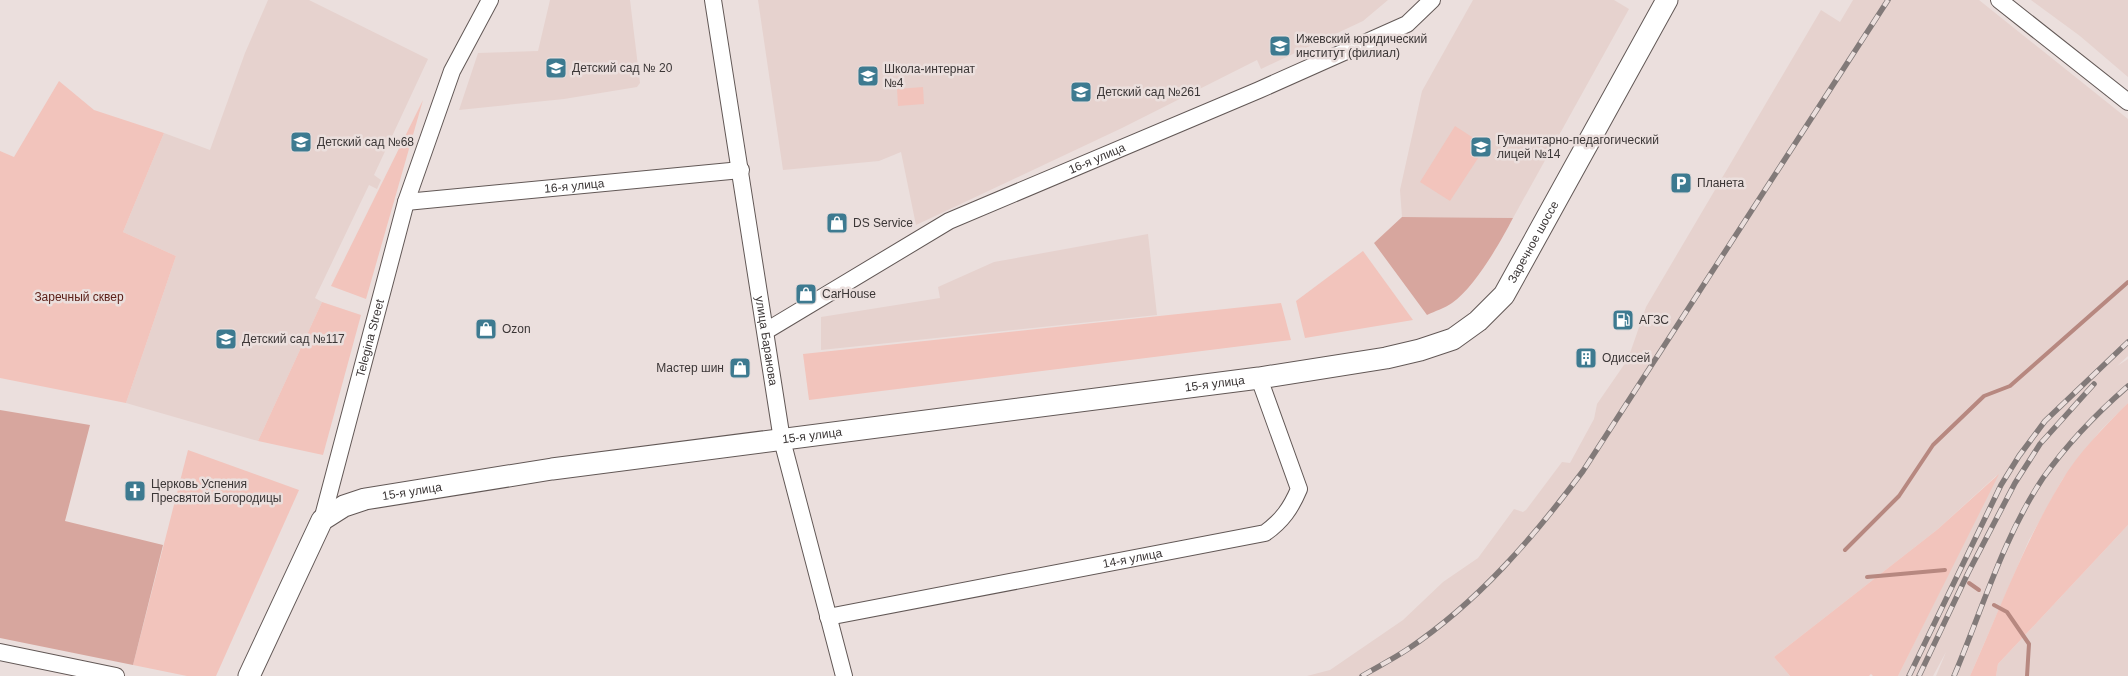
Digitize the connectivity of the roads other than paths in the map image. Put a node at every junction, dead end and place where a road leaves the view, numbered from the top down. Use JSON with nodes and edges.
{"nodes":[{"id":1,"x":490,"y":0,"type":"edge"},
{"id":2,"x":713,"y":0,"type":"edge"},
{"id":3,"x":1432,"y":0,"type":"edge"},
{"id":4,"x":1667,"y":0,"type":"edge"},
{"id":5,"x":1999,"y":0,"type":"edge"},
{"id":6,"x":2128,"y":102,"type":"edge"},
{"id":7,"x":741,"y":170,"type":"junction"},
{"id":8,"x":406,"y":202,"type":"junction"},
{"id":9,"x":766,"y":331,"type":"junction"},
{"id":10,"x":1308,"y":370,"type":"joint"},
{"id":11,"x":1259,"y":378,"type":"junction"},
{"id":12,"x":782,"y":440,"type":"junction"},
{"id":13,"x":322,"y":520,"type":"junction"},
{"id":14,"x":828,"y":617,"type":"junction"},
{"id":15,"x":0,"y":652,"type":"edge"},
{"id":16,"x":116,"y":676,"type":"edge"},
{"id":17,"x":249,"y":676,"type":"edge"},
{"id":18,"x":844,"y":676,"type":"edge"}],
"edges":[{"from":1,"to":8,"type":"street","name":"Telegina Street"},
{"from":2,"to":7,"type":"street","name":"улица Баранова"},
{"from":3,"to":9,"type":"street","name":"16-я улица"},
{"from":4,"to":10,"type":"main road","name":"Заречное шоссе"},
{"from":5,"to":6,"type":"street"},
{"from":7,"to":8,"type":"street","name":"16-я улица"},
{"from":7,"to":9,"type":"street","name":"улица Баранова"},
{"from":8,"to":13,"type":"street","name":"Telegina Street"},
{"from":9,"to":12,"type":"street","name":"улица Баранова"},
{"from":10,"to":11,"type":"main road","name":"15-я улица"},
{"from":11,"to":12,"type":"main road","name":"15-я улица"},
{"from":11,"to":14,"type":"street","name":"14-я улица"},
{"from":12,"to":13,"type":"main road","name":"15-я улица"},
{"from":12,"to":14,"type":"street","name":"улица Баранова"},
{"from":13,"to":17,"type":"main road","name":"Telegina Street"},
{"from":14,"to":18,"type":"street","name":"улица Баранова"},
{"from":15,"to":16,"type":"street"}]}
